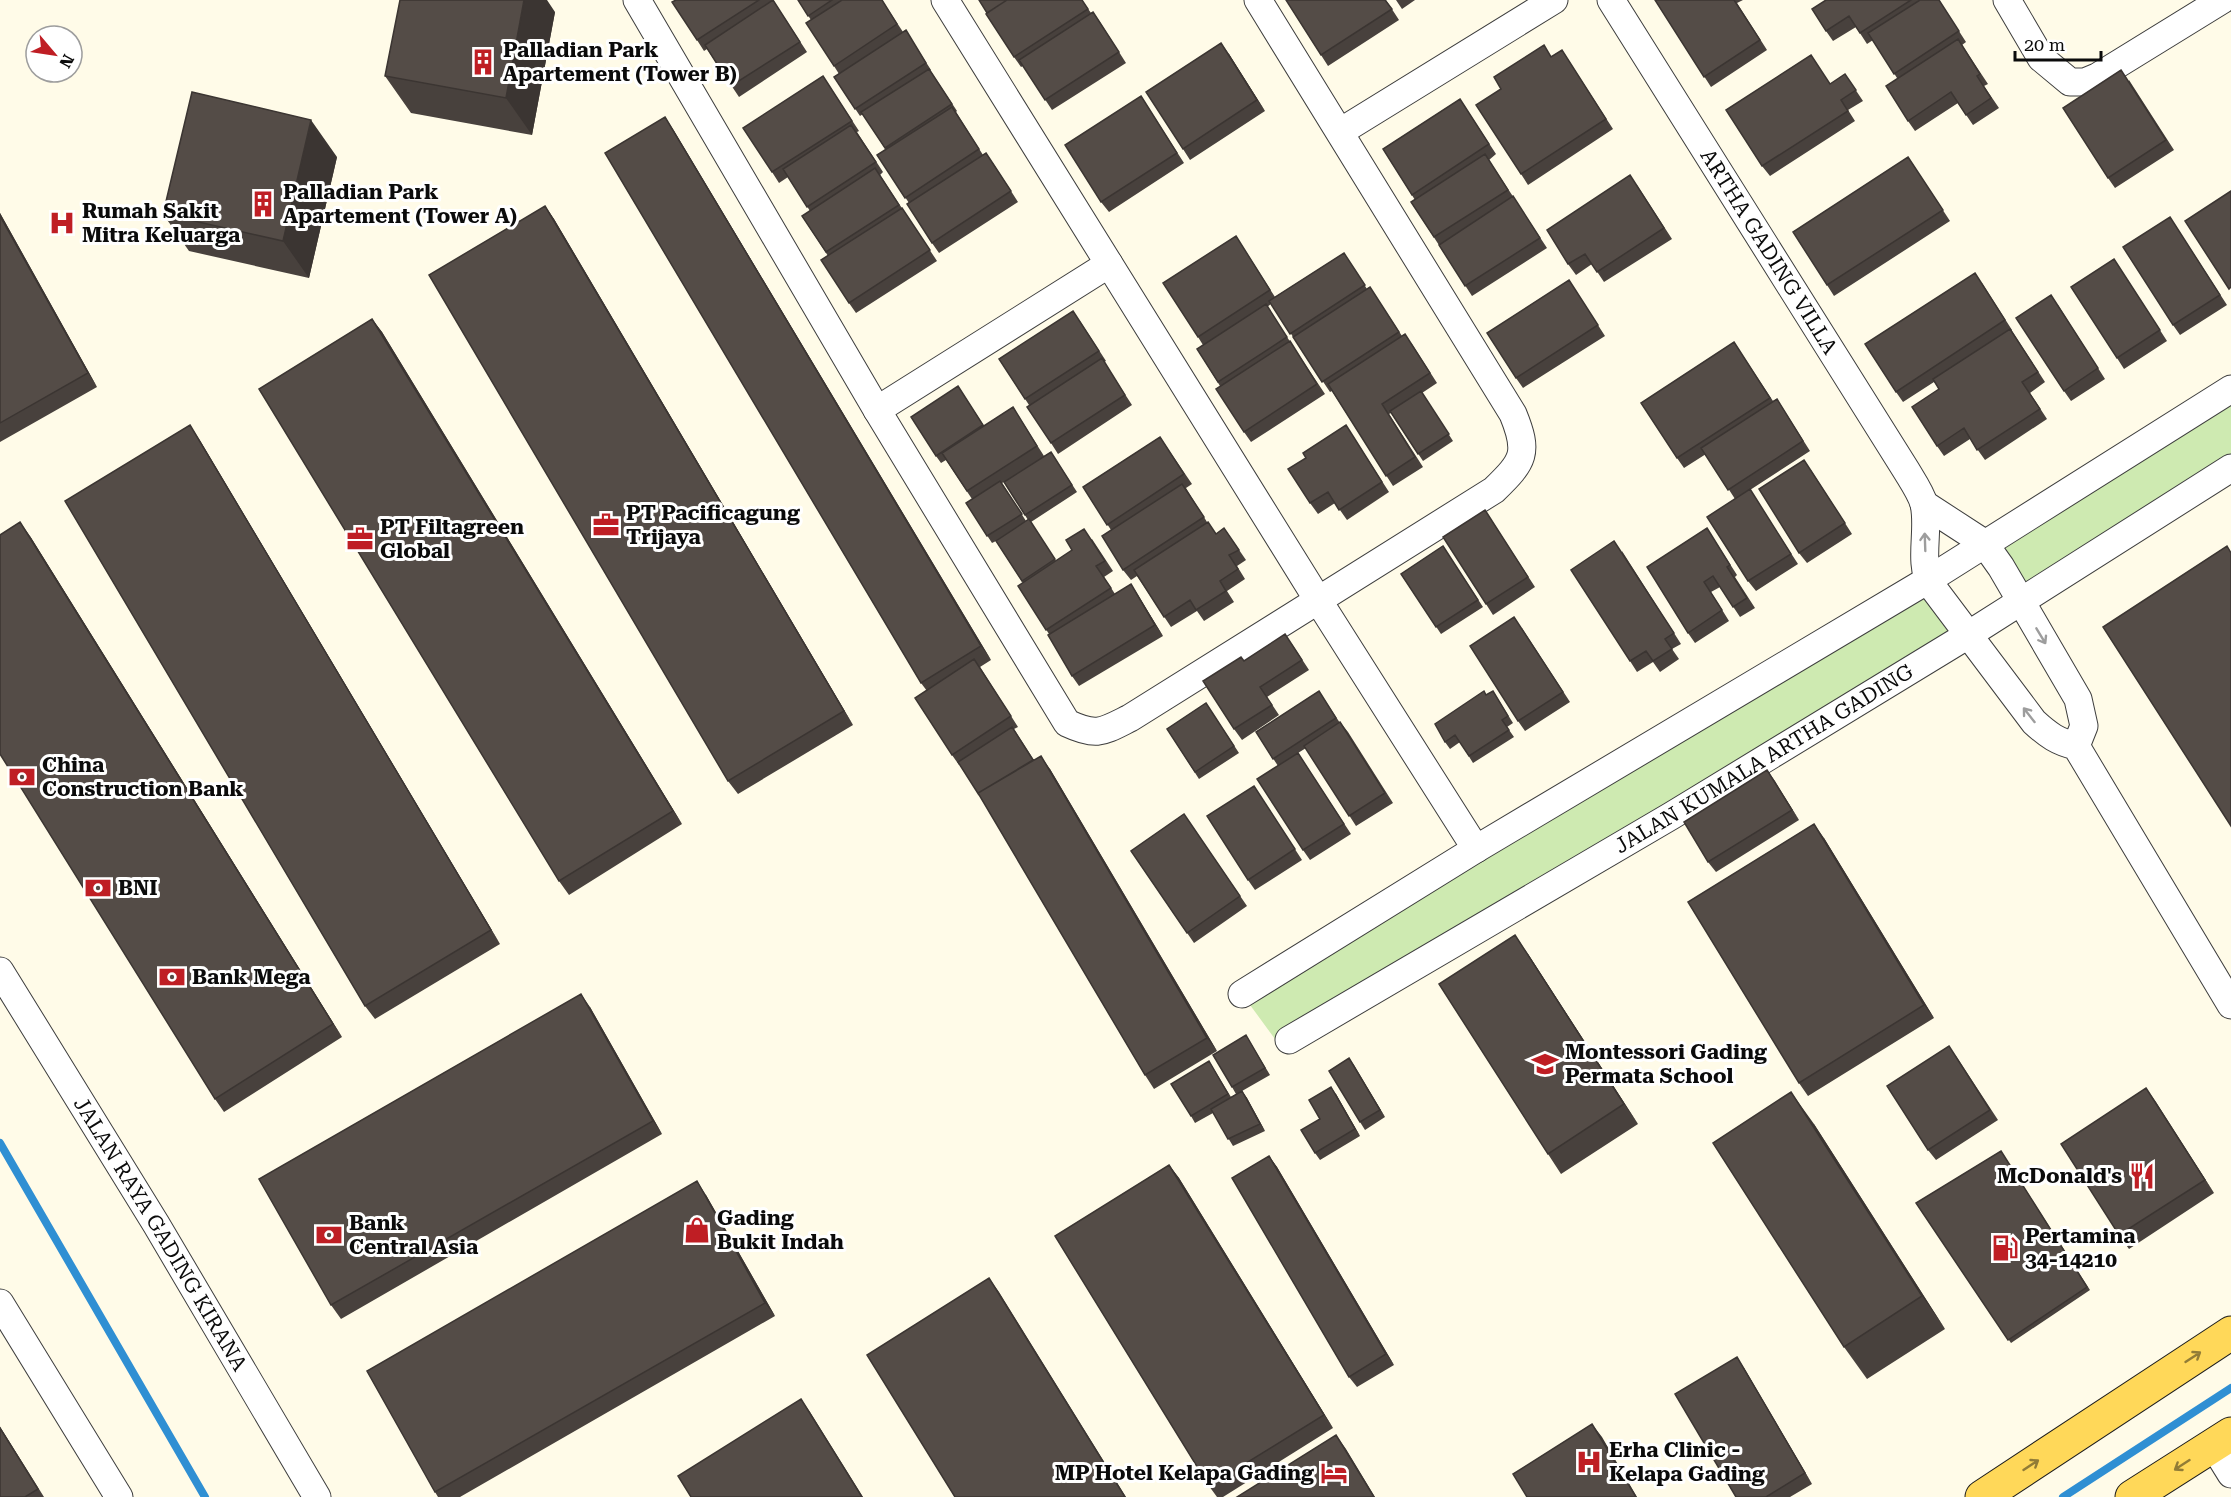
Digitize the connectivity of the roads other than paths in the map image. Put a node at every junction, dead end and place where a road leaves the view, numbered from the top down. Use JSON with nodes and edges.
{"nodes":[{"id":1,"x":637,"y":0,"type":"edge"},
{"id":2,"x":945,"y":0,"type":"edge"},
{"id":3,"x":1258,"y":0,"type":"edge"},
{"id":4,"x":1554,"y":0,"type":"edge"},
{"id":5,"x":1611,"y":0,"type":"edge"},
{"id":6,"x":2007,"y":0,"type":"edge"},
{"id":7,"x":2222,"y":0,"type":"edge"},
{"id":8,"x":1340,"y":132,"type":"junction"},
{"id":9,"x":1109,"y":264,"type":"junction"},
{"id":10,"x":2231,"y":389,"type":"edge"},
{"id":11,"x":877,"y":410,"type":"junction"},
{"id":12,"x":2231,"y":468,"type":"edge"},
{"id":13,"x":1924,"y":504,"type":"junction"},
{"id":14,"x":1984,"y":543,"type":"junction"},
{"id":15,"x":1928,"y":579,"type":"junction"},
{"id":16,"x":1318,"y":600,"type":"junction"},
{"id":17,"x":2020,"y":601,"type":"junction"},
{"id":18,"x":1968,"y":635,"type":"junction"},
{"id":19,"x":2076,"y":746,"type":"junction"},
{"id":20,"x":1476,"y":849,"type":"junction"},
{"id":21,"x":0,"y":971,"type":"edge"},
{"id":22,"x":1242,"y":994,"type":"dead end"},
{"id":23,"x":2231,"y":1005,"type":"edge"},
{"id":24,"x":1289,"y":1040,"type":"dead end"},
{"id":25,"x":0,"y":1303,"type":"edge"},
{"id":26,"x":2231,"y":1333,"type":"edge"},
{"id":27,"x":2222,"y":1439,"type":"edge"},
{"id":28,"x":2231,"y":1474,"type":"edge"},
{"id":29,"x":119,"y":1497,"type":"edge"},
{"id":30,"x":317,"y":1497,"type":"edge"},
{"id":31,"x":1982,"y":1497,"type":"edge"},
{"id":32,"x":2132,"y":1497,"type":"edge"}],
"edges":[{"from":1,"to":11,"type":"street"},
{"from":2,"to":9,"type":"street"},
{"from":3,"to":8,"type":"street"},
{"from":4,"to":8,"type":"street"},
{"from":5,"to":13,"type":"street","name":"ARTHA GADING VILLA"},
{"from":6,"to":7,"type":"street"},
{"from":8,"to":16,"type":"street"},
{"from":9,"to":11,"type":"street"},
{"from":9,"to":16,"type":"street"},
{"from":10,"to":14,"type":"street"},
{"from":11,"to":16,"type":"street"},
{"from":12,"to":17,"type":"street","name":"JALAN KUMALA ARTHA GADING"},
{"from":13,"to":14,"type":"street","name":"ARTHA GADING VILLA"},
{"from":15,"to":13,"type":"street","name":"ARTHA GADING VILLA","one_way":true},
{"from":14,"to":15,"type":"street"},
{"from":14,"to":17,"type":"street"},
{"from":15,"to":18,"type":"street"},
{"from":15,"to":20,"type":"street"},
{"from":16,"to":20,"type":"street"},
{"from":17,"to":18,"type":"street","name":"JALAN KUMALA ARTHA GADING"},
{"from":17,"to":19,"type":"street","one_way":true},
{"from":19,"to":18,"type":"street","one_way":true},
{"from":18,"to":24,"type":"street","name":"JALAN KUMALA ARTHA GADING"},
{"from":19,"to":23,"type":"street"},
{"from":20,"to":22,"type":"street"},
{"from":21,"to":30,"type":"street","name":"JALAN RAYA GADING KIRANA"},
{"from":25,"to":29,"type":"street"},
{"from":31,"to":26,"type":"main road","one_way":true},
{"from":27,"to":28,"type":"street"},
{"from":27,"to":32,"type":"main road","one_way":true}]}
